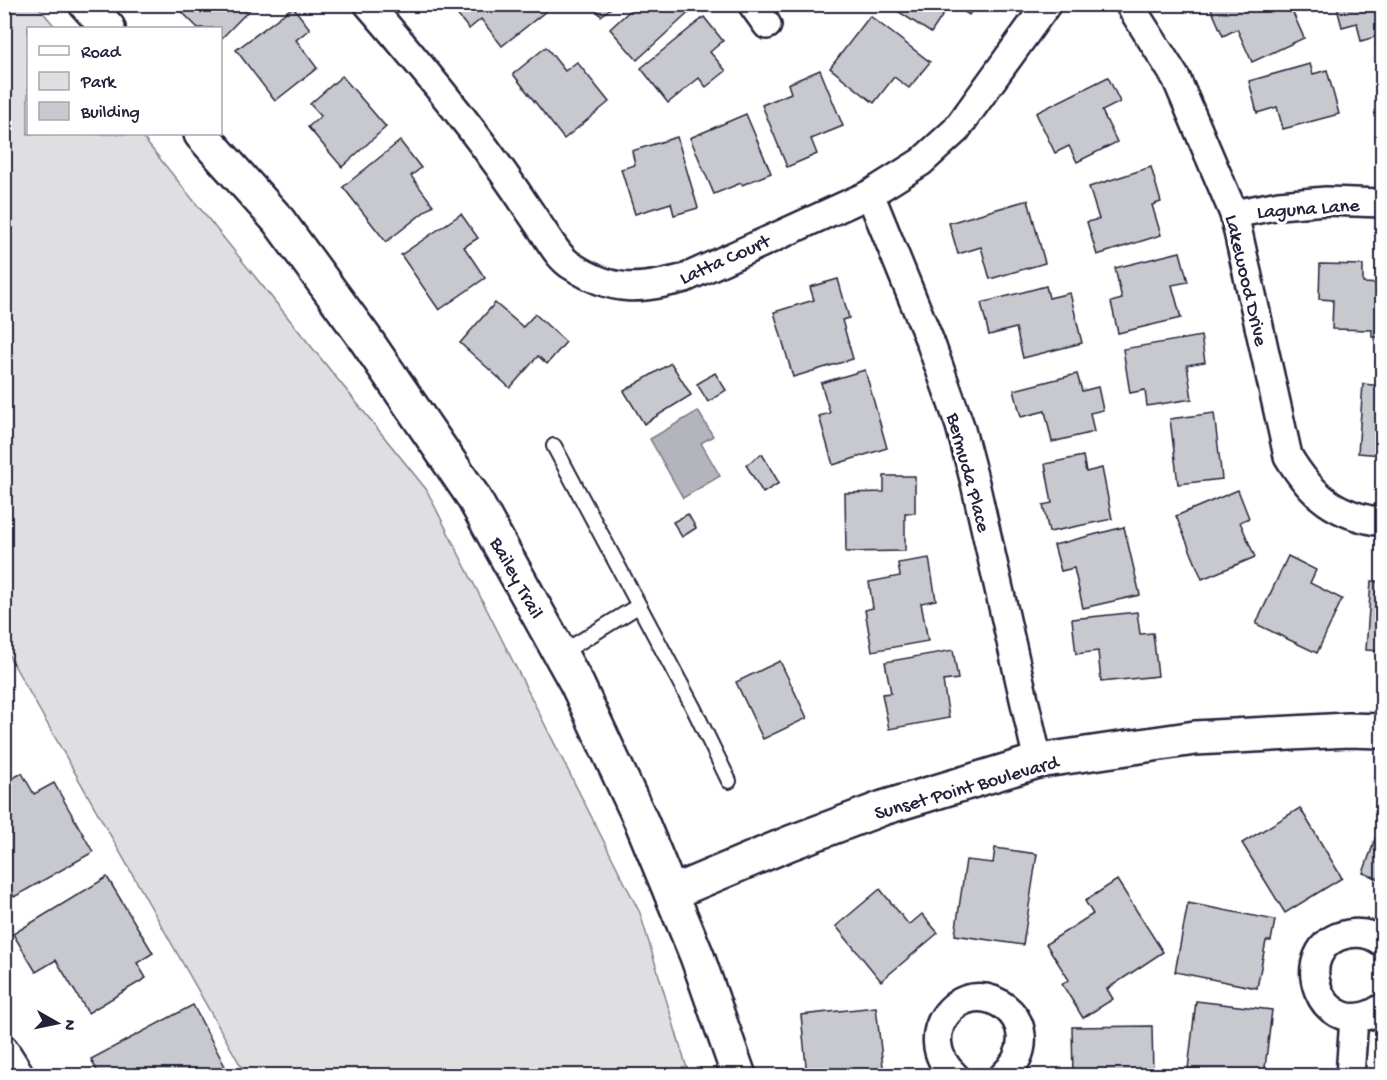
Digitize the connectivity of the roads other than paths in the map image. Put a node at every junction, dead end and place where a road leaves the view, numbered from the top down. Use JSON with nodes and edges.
{"nodes":[{"id":1,"x":368,"y":4,"type":"edge"},
{"id":2,"x":1047,"y":4,"type":"edge"},
{"id":3,"x":1130,"y":4,"type":"edge"},
{"id":4,"x":202,"y":135,"type":"edge"},
{"id":5,"x":870,"y":194,"type":"junction"},
{"id":6,"x":1383,"y":202,"type":"edge"},
{"id":7,"x":1234,"y":214,"type":"junction"},
{"id":8,"x":554,"y":446,"type":"dead end"},
{"id":9,"x":1383,"y":522,"type":"edge"},
{"id":10,"x":638,"y":606,"type":"junction"},
{"id":11,"x":560,"y":654,"type":"junction"},
{"id":12,"x":1383,"y":731,"type":"edge"},
{"id":13,"x":1038,"y":761,"type":"junction"},
{"id":14,"x":729,"y":781,"type":"dead end"},
{"id":15,"x":671,"y":893,"type":"junction"},
{"id":16,"x":1383,"y":942,"type":"edge"},
{"id":17,"x":1383,"y":1008,"type":"edge"},
{"id":18,"x":1354,"y":1018,"type":"junction"},
{"id":19,"x":4,"y":1049,"type":"edge"},
{"id":20,"x":21,"y":1076,"type":"edge"},
{"id":21,"x":739,"y":1076,"type":"edge"},
{"id":22,"x":955,"y":1076,"type":"edge"},
{"id":23,"x":1003,"y":1076,"type":"edge"},
{"id":24,"x":1350,"y":1076,"type":"edge"}],
"edges":[{"from":1,"to":5,"type":"street","name":"Latta Court"},
{"from":2,"to":5,"type":"street","name":"Latta Court"},
{"from":3,"to":7,"type":"street","name":"Lakewood Drive"},
{"from":4,"to":11,"type":"street","name":"Bailey Trail"},
{"from":5,"to":13,"type":"street","name":"Bermuda Place"},
{"from":6,"to":7,"type":"street","name":"Laguna Lane"},
{"from":7,"to":9,"type":"street","name":"Lakewood Drive"},
{"from":8,"to":10,"type":"lane"},
{"from":10,"to":11,"type":"lane"},
{"from":10,"to":14,"type":"lane"},
{"from":11,"to":15,"type":"street","name":"Bailey Trail"},
{"from":12,"to":13,"type":"street","name":"Sunset Point Boulevard"},
{"from":13,"to":15,"type":"street","name":"Sunset Point Boulevard"},
{"from":15,"to":21,"type":"street","name":"Bailey Trail"},
{"from":16,"to":18,"type":"street"},
{"from":17,"to":18,"type":"street"},
{"from":18,"to":24,"type":"street"},
{"from":19,"to":20,"type":"street"},
{"from":22,"to":23,"type":"street"}]}
